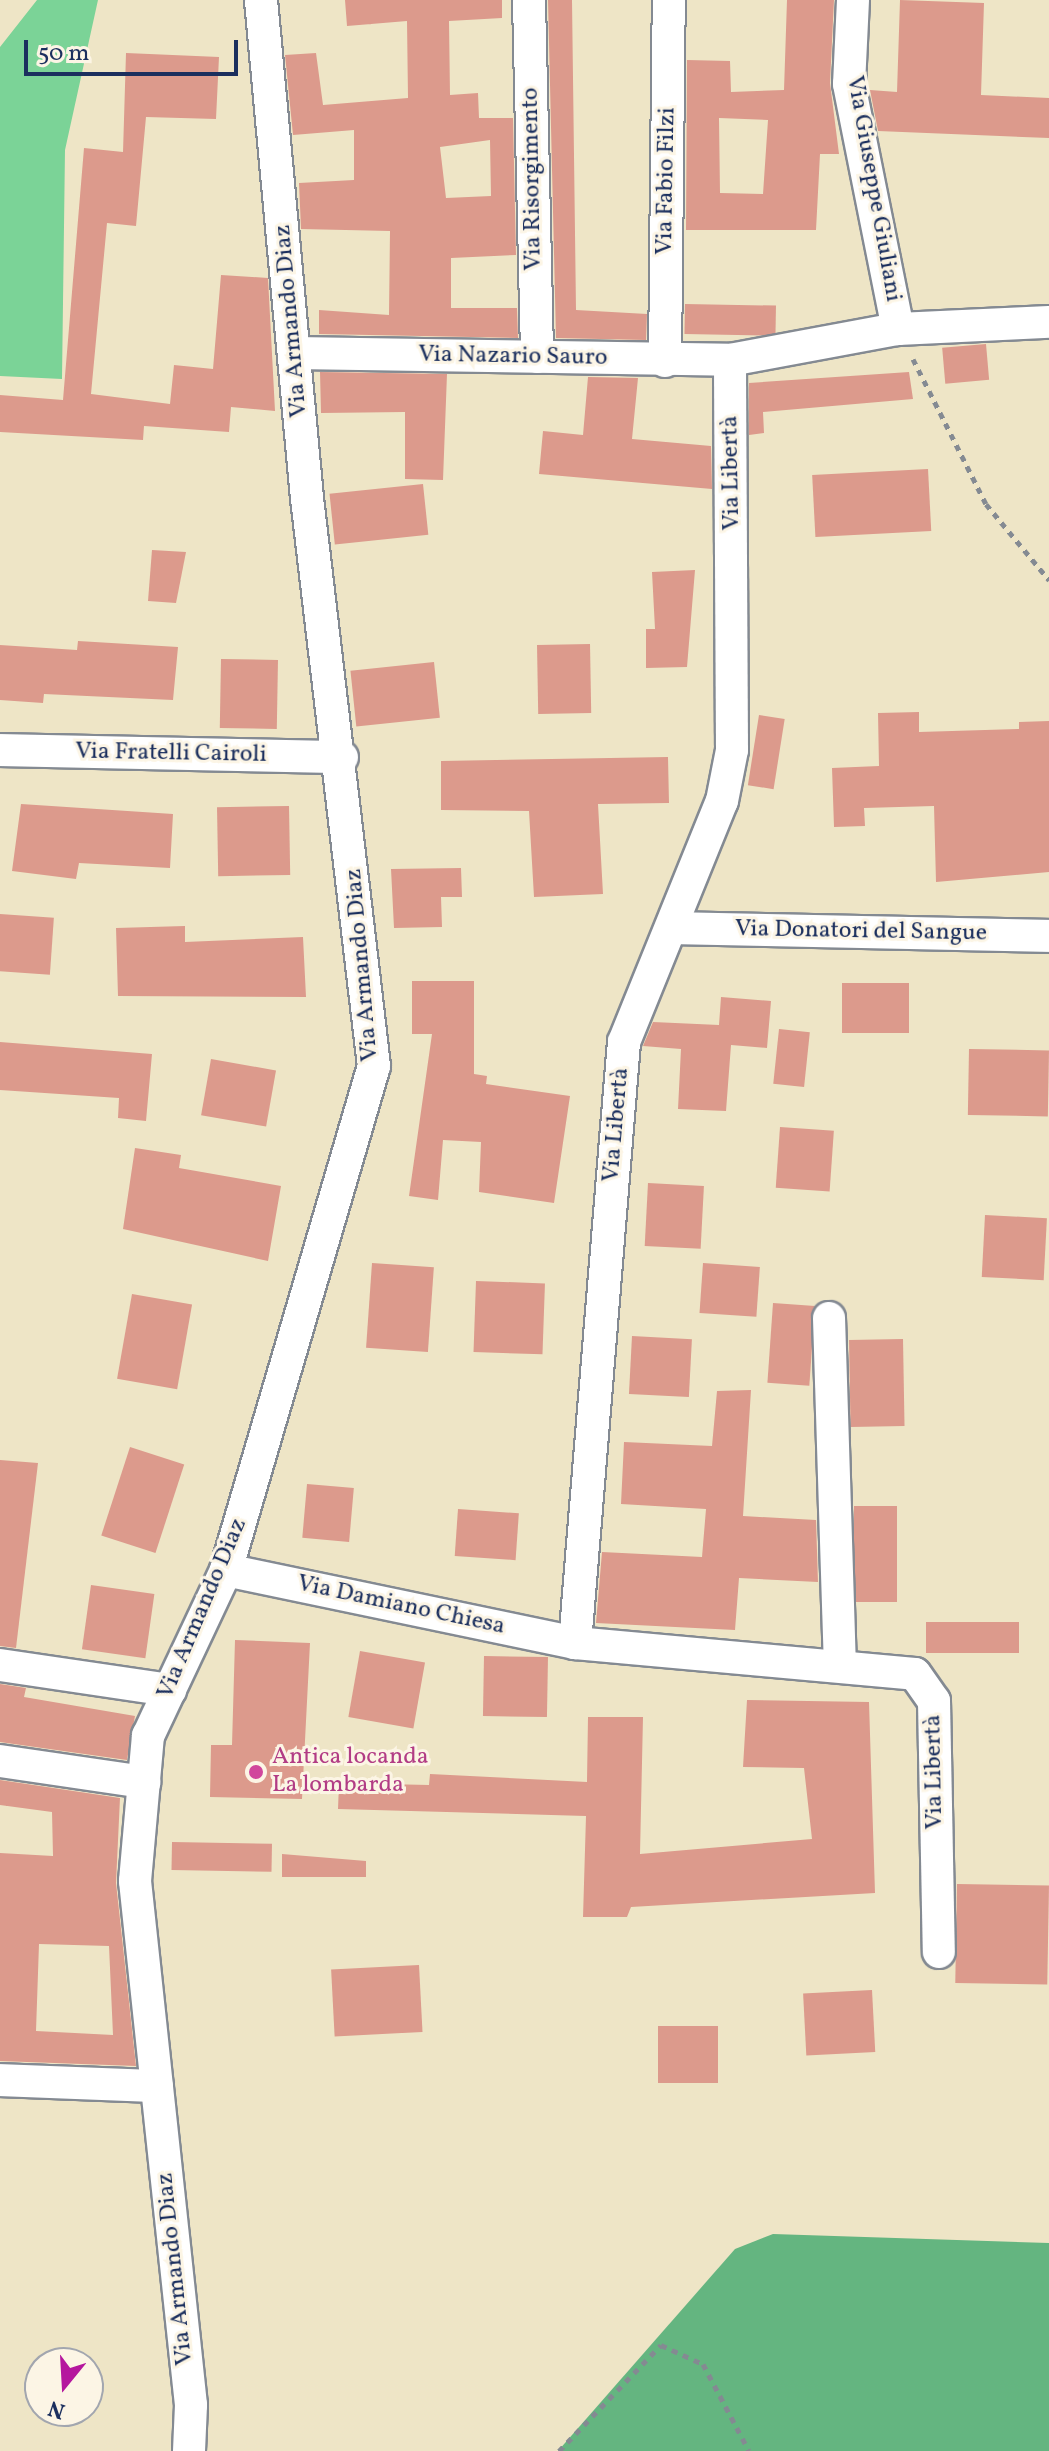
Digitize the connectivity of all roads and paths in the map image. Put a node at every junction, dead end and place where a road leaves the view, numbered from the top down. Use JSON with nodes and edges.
{"nodes":[{"id":1,"x":261,"y":0,"type":"edge"},
{"id":2,"x":529,"y":0,"type":"edge"},
{"id":3,"x":669,"y":0,"type":"edge"},
{"id":4,"x":853,"y":0,"type":"edge"},
{"id":5,"x":1049,"y":322,"type":"edge"},
{"id":6,"x":898,"y":329,"type":"junction"},
{"id":7,"x":295,"y":353,"type":"junction"},
{"id":8,"x":537,"y":357,"type":"junction"},
{"id":9,"x":730,"y":360,"type":"junction"},
{"id":10,"x":665,"y":361,"type":"junction"},
{"id":11,"x":1049,"y":580,"type":"edge"},
{"id":12,"x":0,"y":750,"type":"edge"},
{"id":13,"x":342,"y":757,"type":"junction"},
{"id":14,"x":674,"y":928,"type":"junction"},
{"id":15,"x":1049,"y":936,"type":"edge"},
{"id":16,"x":829,"y":1318,"type":"dead end"},
{"id":17,"x":226,"y":1570,"type":"junction"},
{"id":18,"x":575,"y":1643,"type":"junction"},
{"id":19,"x":840,"y":1663,"type":"junction"},
{"id":20,"x":0,"y":1665,"type":"edge"},
{"id":21,"x":170,"y":1690,"type":"junction"},
{"id":22,"x":0,"y":1761,"type":"edge"},
{"id":23,"x":144,"y":1782,"type":"junction"},
{"id":24,"x":939,"y":1952,"type":"dead end"},
{"id":25,"x":0,"y":2080,"type":"edge"},
{"id":26,"x":157,"y":2086,"type":"junction"},
{"id":27,"x":189,"y":2451,"type":"edge"},
{"id":28,"x":559,"y":2451,"type":"edge"},
{"id":29,"x":749,"y":2451,"type":"edge"}],
"edges":[{"from":1,"to":7,"type":"street","name":"Via Armando Diaz"},
{"from":2,"to":8,"type":"street","name":"Via Risorgimento"},
{"from":3,"to":10,"type":"street","name":"Via Fabio Filzi"},
{"from":4,"to":6,"type":"street","name":"Via Giuseppe Giuliani"},
{"from":5,"to":6,"type":"street","name":"Via Nazario Sauro"},
{"from":6,"to":9,"type":"street","name":"Via Nazario Sauro"},
{"from":6,"to":11,"type":"path"},
{"from":7,"to":8,"type":"street","name":"Via Nazario Sauro"},
{"from":7,"to":13,"type":"street","name":"Via Armando Diaz"},
{"from":8,"to":10,"type":"street","name":"Via Nazario Sauro"},
{"from":9,"to":10,"type":"street","name":"Via Nazario Sauro"},
{"from":9,"to":14,"type":"street","name":"Via Libertà"},
{"from":12,"to":13,"type":"street","name":"Via Fratelli Cairoli"},
{"from":13,"to":17,"type":"street","name":"Via Armando Diaz"},
{"from":14,"to":15,"type":"street","name":"Via Donatori del Sangue"},
{"from":14,"to":18,"type":"street","name":"Via Libertà"},
{"from":16,"to":19,"type":"street"},
{"from":17,"to":18,"type":"street","name":"Via Damiano Chiesa"},
{"from":17,"to":21,"type":"street","name":"Via Armando Diaz"},
{"from":18,"to":19,"type":"street","name":"Via Libertà"},
{"from":19,"to":24,"type":"street","name":"Via Libertà"},
{"from":20,"to":21,"type":"street"},
{"from":21,"to":23,"type":"street","name":"Via Armando Diaz"},
{"from":22,"to":23,"type":"street"},
{"from":23,"to":26,"type":"street","name":"Via Armando Diaz"},
{"from":25,"to":26,"type":"street"},
{"from":26,"to":27,"type":"street","name":"Via Armando Diaz"},
{"from":28,"to":29,"type":"path"}]}
